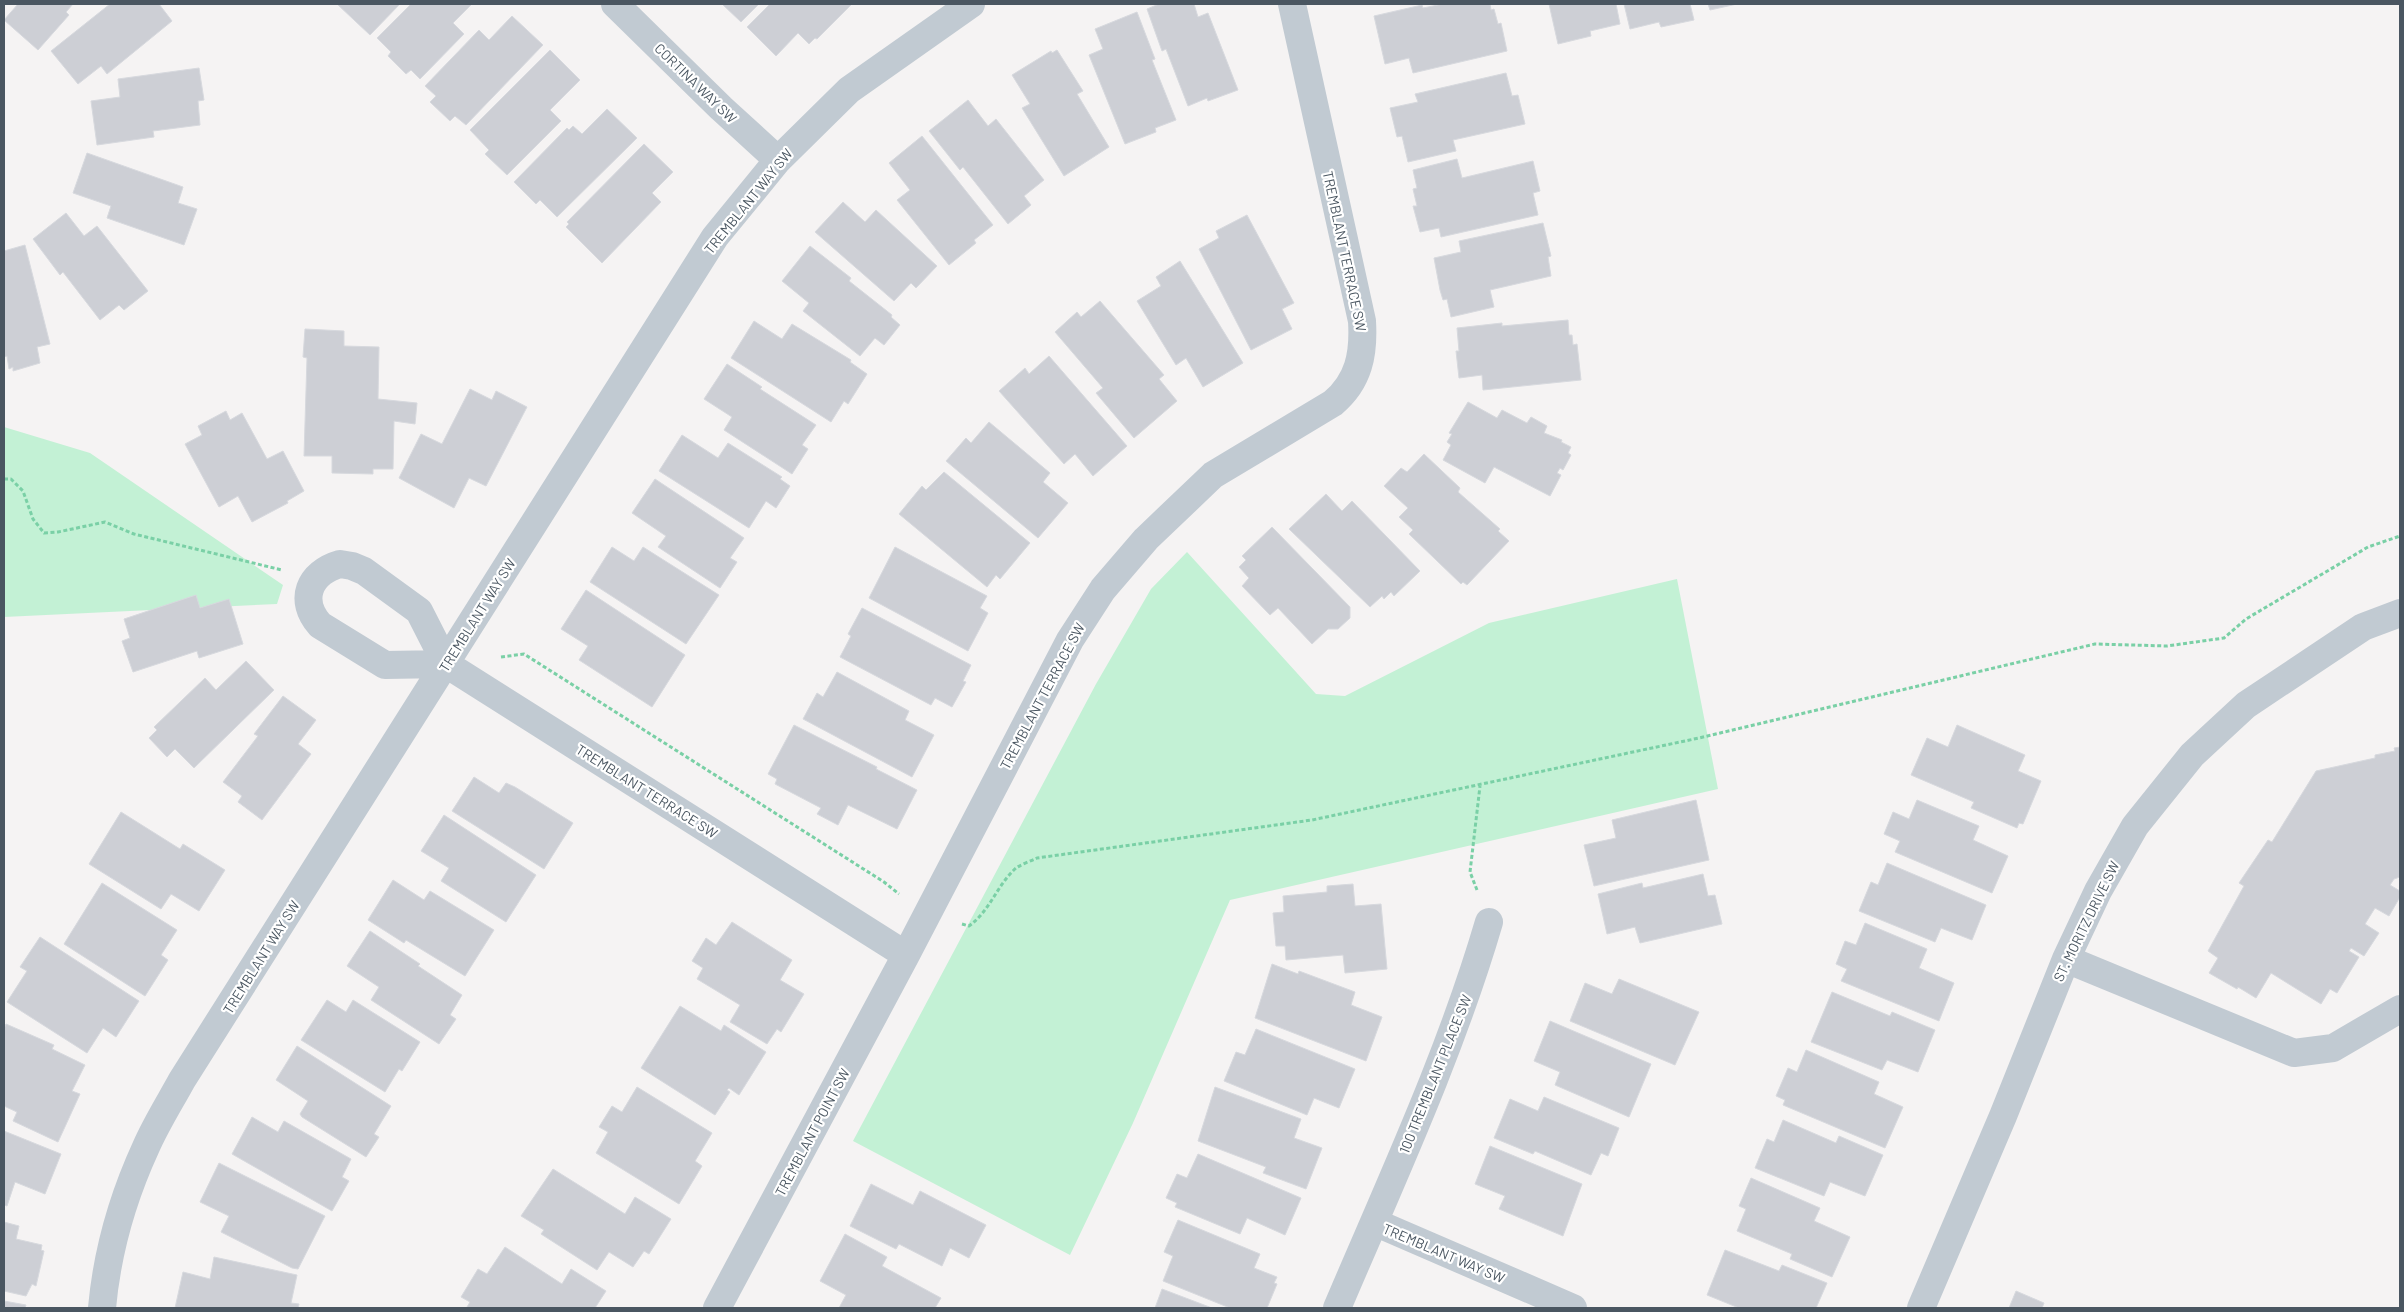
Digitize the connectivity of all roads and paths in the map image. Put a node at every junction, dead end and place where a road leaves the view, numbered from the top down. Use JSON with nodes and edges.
{"nodes":[{"id":1,"x":615,"y":4,"type":"edge"},
{"id":2,"x":971,"y":4,"type":"edge"},
{"id":3,"x":1292,"y":4,"type":"edge"},
{"id":4,"x":778,"y":160,"type":"junction"},
{"id":5,"x":4,"y":479,"type":"edge"},
{"id":6,"x":2400,"y":536,"type":"edge"},
{"id":7,"x":312,"y":585,"type":"junction"},
{"id":8,"x":2400,"y":613,"type":"edge"},
{"id":9,"x":446,"y":664,"type":"junction"},
{"id":10,"x":1480,"y":786,"type":"junction"},
{"id":11,"x":926,"y":916,"type":"junction"},
{"id":12,"x":1489,"y":922,"type":"joint"},
{"id":13,"x":906,"y":956,"type":"junction"},
{"id":14,"x":2066,"y":959,"type":"junction"},
{"id":15,"x":2400,"y":1009,"type":"edge"},
{"id":16,"x":1374,"y":1222,"type":"junction"},
{"id":17,"x":102,"y":1308,"type":"edge"},
{"id":18,"x":717,"y":1308,"type":"edge"},
{"id":19,"x":1337,"y":1308,"type":"edge"},
{"id":20,"x":1573,"y":1308,"type":"edge"},
{"id":21,"x":1921,"y":1308,"type":"edge"}],
"edges":[{"from":1,"to":4,"type":"street","name":"CORTINA WAY SW"},
{"from":2,"to":4,"type":"street","name":"TREMBLANT WAY SW"},
{"from":3,"to":11,"type":"street","name":"TREMBLANT TERRACE SW"},
{"from":4,"to":9,"type":"street","name":"TREMBLANT WAY SW"},
{"from":5,"to":7,"type":"path"},
{"from":6,"to":10,"type":"path"},
{"from":7,"to":9,"type":"street"},
{"from":7,"to":9,"type":"street"},
{"from":8,"to":14,"type":"street","name":"ST. MORITZ DRIVE SW"},
{"from":9,"to":11,"type":"path"},
{"from":9,"to":13,"type":"street","name":"TREMBLANT TERRACE SW"},
{"from":9,"to":17,"type":"street","name":"TREMBLANT WAY SW"},
{"from":10,"to":11,"type":"path"},
{"from":10,"to":12,"type":"path"},
{"from":11,"to":13,"type":"street","name":"TREMBLANT TERRACE SW"},
{"from":12,"to":16,"type":"street","name":"100 TREMBLANT PLACE SW"},
{"from":13,"to":18,"type":"street","name":"TREMBLANT POINT SW"},
{"from":14,"to":15,"type":"street"},
{"from":14,"to":21,"type":"street","name":"ST. MORITZ DRIVE SW"},
{"from":16,"to":19,"type":"street","name":"TREMBLANT WAY SW"},
{"from":16,"to":20,"type":"street","name":"TREMBLANT WAY SW"}]}
